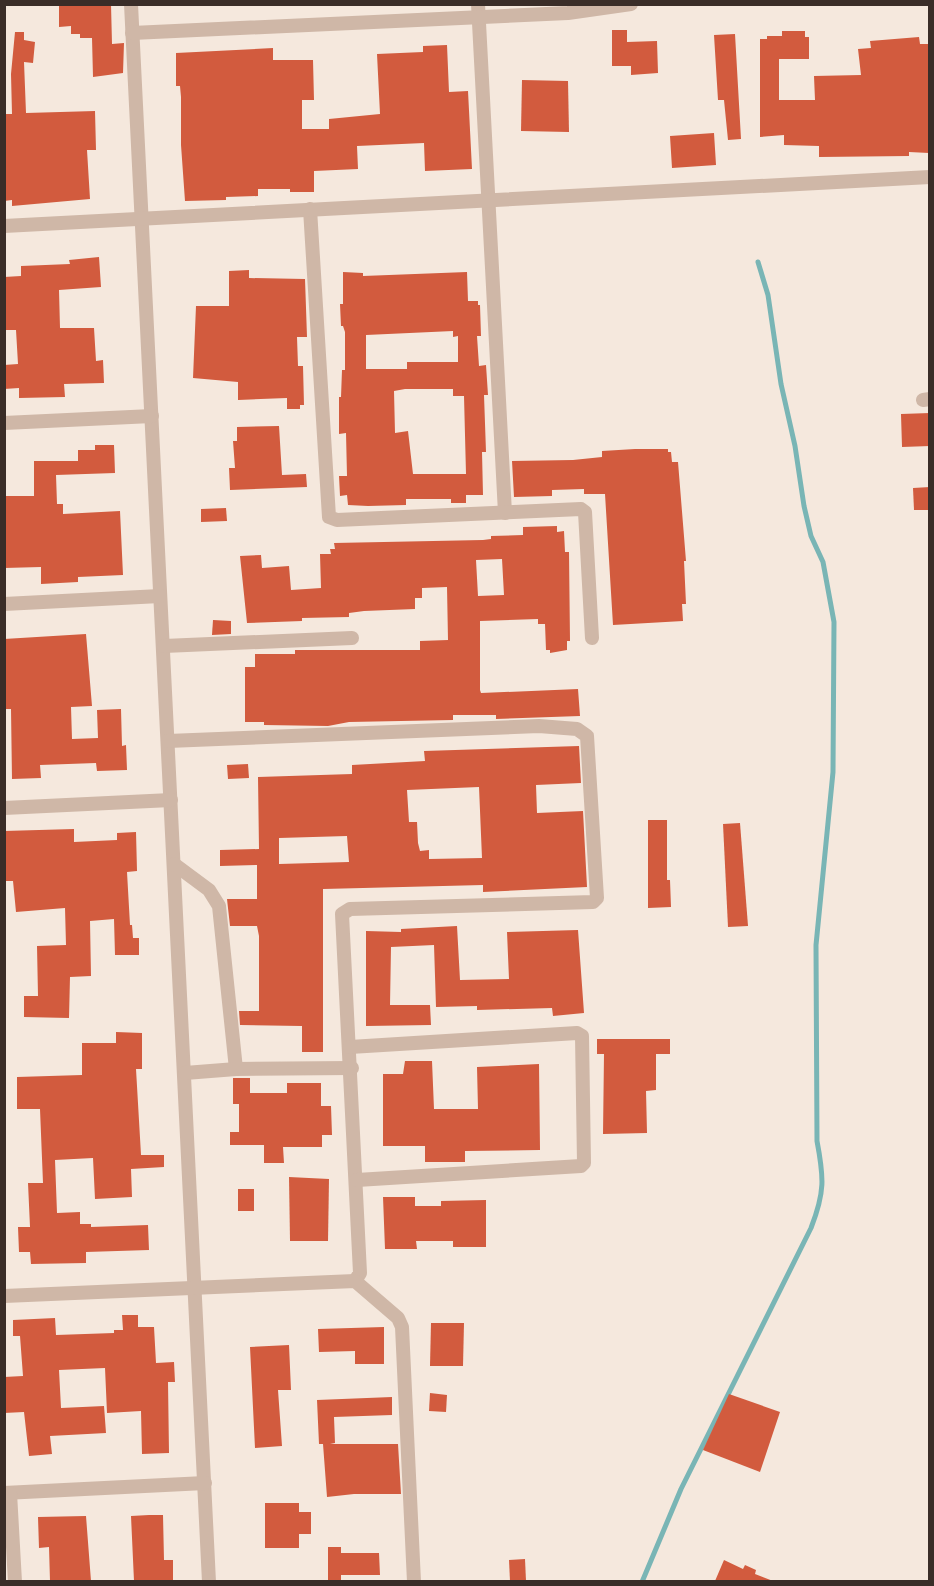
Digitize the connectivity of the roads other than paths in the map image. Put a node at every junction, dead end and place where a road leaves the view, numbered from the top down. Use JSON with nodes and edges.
{"nodes":[{"id":1,"x":132,"y":4,"type":"edge"},
{"id":2,"x":631,"y":4,"type":"edge"},
{"id":3,"x":478,"y":10,"type":"edge"},
{"id":4,"x":132,"y":33,"type":"junction"},
{"id":5,"x":930,"y":177,"type":"edge"},
{"id":6,"x":488,"y":200,"type":"junction"},
{"id":7,"x":310,"y":209,"type":"junction"},
{"id":8,"x":141,"y":218,"type":"junction"},
{"id":9,"x":4,"y":226,"type":"edge"},
{"id":10,"x":152,"y":416,"type":"junction"},
{"id":11,"x":4,"y":423,"type":"edge"},
{"id":12,"x":505,"y":513,"type":"junction"},
{"id":13,"x":160,"y":596,"type":"junction"},
{"id":14,"x":4,"y":604,"type":"edge"},
{"id":15,"x":352,"y":638,"type":"dead end"},
{"id":16,"x":592,"y":638,"type":"dead end"},
{"id":17,"x":164,"y":646,"type":"junction"},
{"id":18,"x":168,"y":741,"type":"junction"},
{"id":19,"x":171,"y":800,"type":"junction"},
{"id":20,"x":4,"y":808,"type":"edge"},
{"id":21,"x":174,"y":864,"type":"junction"},
{"id":22,"x":350,"y":1047,"type":"junction"},
{"id":23,"x":352,"y":1068,"type":"junction"},
{"id":24,"x":236,"y":1069,"type":"junction"},
{"id":25,"x":185,"y":1073,"type":"junction"},
{"id":26,"x":357,"y":1180,"type":"junction"},
{"id":27,"x":355,"y":1281,"type":"junction"},
{"id":28,"x":195,"y":1286,"type":"junction"},
{"id":29,"x":4,"y":1296,"type":"edge"},
{"id":30,"x":205,"y":1483,"type":"junction"},
{"id":31,"x":7,"y":1493,"type":"edge"},
{"id":32,"x":15,"y":1581,"type":"edge"},
{"id":33,"x":208,"y":1581,"type":"edge"},
{"id":34,"x":414,"y":1581,"type":"edge"}],
"edges":[{"from":1,"to":4,"type":"street"},
{"from":2,"to":3,"type":"street"},
{"from":3,"to":4,"type":"street"},
{"from":3,"to":6,"type":"street"},
{"from":4,"to":8,"type":"street"},
{"from":5,"to":6,"type":"street"},
{"from":6,"to":7,"type":"street"},
{"from":6,"to":12,"type":"street"},
{"from":7,"to":8,"type":"street"},
{"from":7,"to":12,"type":"street"},
{"from":8,"to":9,"type":"street"},
{"from":8,"to":10,"type":"street"},
{"from":10,"to":11,"type":"street"},
{"from":10,"to":13,"type":"street"},
{"from":12,"to":16,"type":"street"},
{"from":13,"to":14,"type":"street"},
{"from":13,"to":17,"type":"street"},
{"from":15,"to":17,"type":"street"},
{"from":17,"to":18,"type":"street"},
{"from":18,"to":19,"type":"street"},
{"from":18,"to":22,"type":"street"},
{"from":19,"to":20,"type":"street"},
{"from":19,"to":21,"type":"street"},
{"from":21,"to":24,"type":"street"},
{"from":21,"to":25,"type":"street"},
{"from":22,"to":23,"type":"street"},
{"from":22,"to":26,"type":"street"},
{"from":23,"to":24,"type":"street"},
{"from":23,"to":26,"type":"street"},
{"from":24,"to":25,"type":"street"},
{"from":25,"to":28,"type":"street"},
{"from":26,"to":27,"type":"street"},
{"from":27,"to":28,"type":"street"},
{"from":27,"to":34,"type":"street"},
{"from":28,"to":29,"type":"street"},
{"from":28,"to":30,"type":"street"},
{"from":30,"to":31,"type":"street"},
{"from":30,"to":33,"type":"street"},
{"from":31,"to":32,"type":"street"}]}
